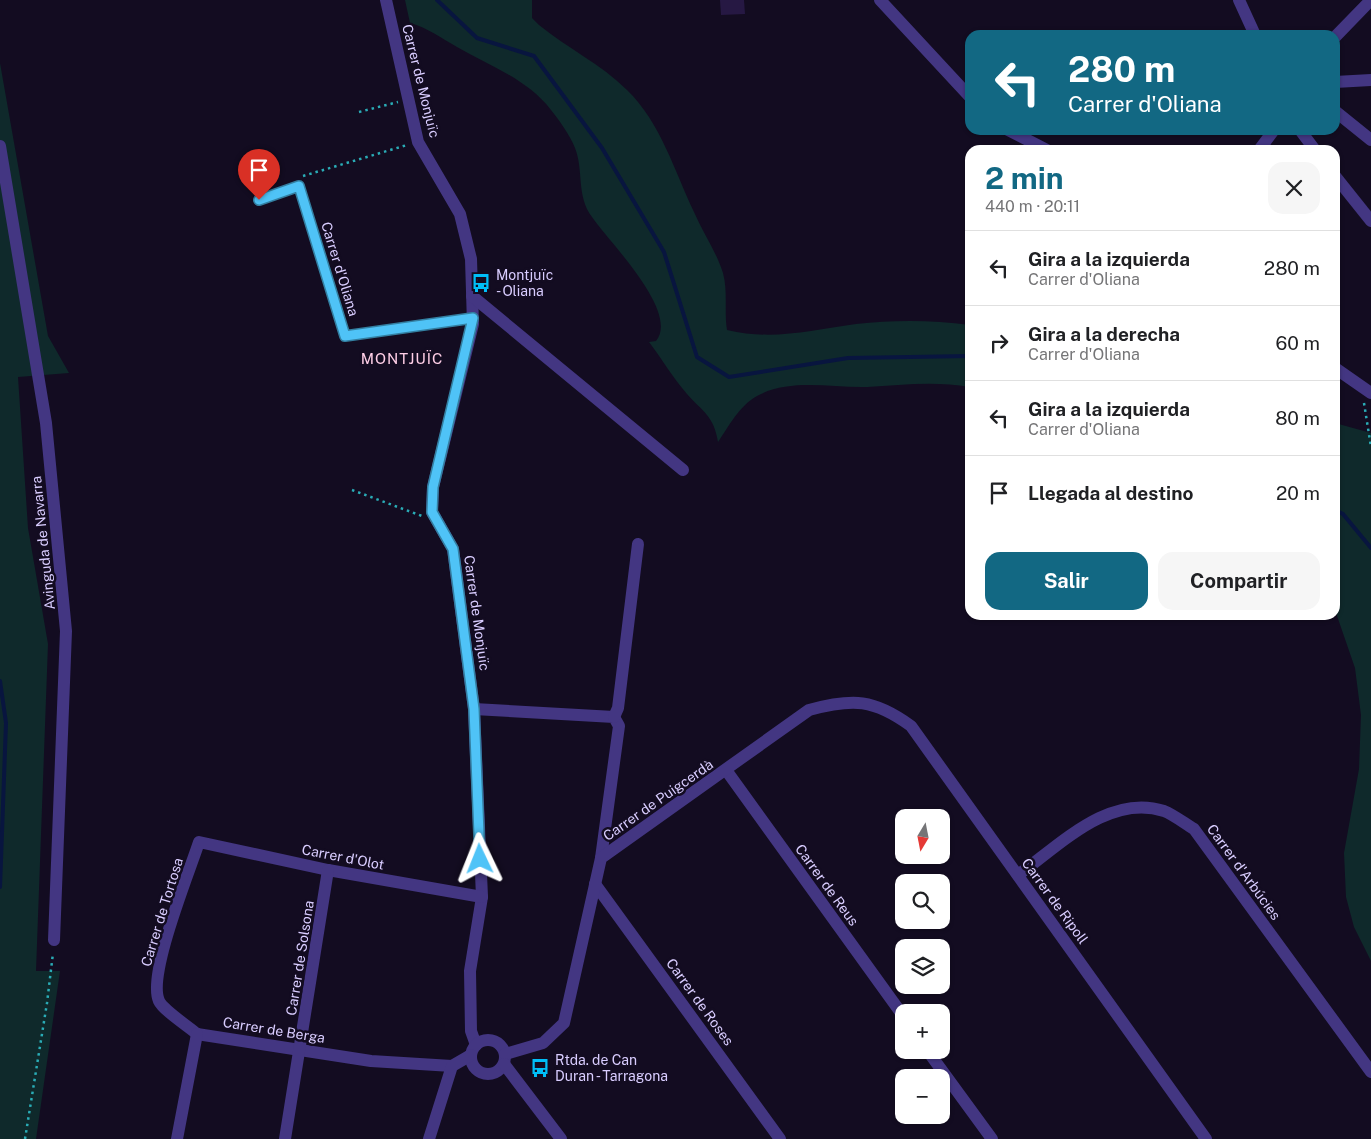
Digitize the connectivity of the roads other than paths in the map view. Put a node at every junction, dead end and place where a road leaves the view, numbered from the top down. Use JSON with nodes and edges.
{"nodes":[{"id":1,"x":386,"y":0,"type":"edge"},
{"id":2,"x":880,"y":0,"type":"edge"},
{"id":3,"x":1239,"y":0,"type":"edge"},
{"id":4,"x":1371,"y":0,"type":"edge"},
{"id":5,"x":1253,"y":30,"type":"edge"},
{"id":6,"x":1340,"y":32,"type":"edge"},
{"id":7,"x":1371,"y":80,"type":"edge"},
{"id":8,"x":1340,"y":82,"type":"edge"},
{"id":9,"x":965,"y":90,"type":"edge"},
{"id":10,"x":1340,"y":115,"type":"edge"},
{"id":11,"x":1018,"y":135,"type":"edge"},
{"id":12,"x":1270,"y":135,"type":"edge"},
{"id":13,"x":1371,"y":140,"type":"edge"},
{"id":14,"x":1037,"y":145,"type":"edge"},
{"id":15,"x":1262,"y":145,"type":"edge"},
{"id":16,"x":0,"y":146,"type":"edge"},
{"id":17,"x":1340,"y":182,"type":"edge"},
{"id":18,"x":259,"y":200,"type":"dead end"},
{"id":19,"x":1371,"y":221,"type":"edge"},
{"id":20,"x":472,"y":296,"type":"junction"},
{"id":21,"x":473,"y":318,"type":"junction"},
{"id":22,"x":1340,"y":372,"type":"edge"},
{"id":23,"x":1367,"y":391,"type":"edge"},
{"id":24,"x":683,"y":470,"type":"dead end"},
{"id":25,"x":638,"y":544,"type":"dead end"},
{"id":26,"x":861,"y":703,"type":"joint"},
{"id":27,"x":474,"y":709,"type":"junction"},
{"id":28,"x":614,"y":717,"type":"junction"},
{"id":29,"x":726,"y":770,"type":"junction"},
{"id":30,"x":199,"y":842,"type":"joint"},
{"id":31,"x":601,"y":858,"type":"junction"},
{"id":32,"x":328,"y":870,"type":"junction"},
{"id":33,"x":1018,"y":875,"type":"junction"},
{"id":34,"x":595,"y":884,"type":"junction"},
{"id":35,"x":482,"y":897,"type":"junction"},
{"id":36,"x":54,"y":940,"type":"road end"},
{"id":37,"x":895,"y":1005,"type":"edge"},
{"id":38,"x":197,"y":1034,"type":"junction"},
{"id":39,"x":301,"y":1050,"type":"junction"},
{"id":40,"x":474,"y":1050,"type":"junction"},
{"id":41,"x":504,"y":1059,"type":"junction"},
{"id":42,"x":934,"y":1059,"type":"edge"},
{"id":43,"x":452,"y":1066,"type":"junction"},
{"id":44,"x":1371,"y":1072,"type":"edge"},
{"id":45,"x":178,"y":1139,"type":"edge"},
{"id":46,"x":286,"y":1139,"type":"edge"},
{"id":47,"x":428,"y":1139,"type":"edge"},
{"id":48,"x":561,"y":1139,"type":"edge"},
{"id":49,"x":780,"y":1139,"type":"edge"},
{"id":50,"x":992,"y":1139,"type":"edge"},
{"id":51,"x":1206,"y":1139,"type":"edge"}],
"edges":[{"from":1,"to":20,"type":"street","name":"Carrer de Monjuïc"},
{"from":2,"to":9,"type":"street"},
{"from":3,"to":5,"type":"street"},
{"from":4,"to":6,"type":"street"},
{"from":7,"to":8,"type":"street"},
{"from":10,"to":13,"type":"street"},
{"from":11,"to":14,"type":"street"},
{"from":12,"to":15,"type":"street"},
{"from":16,"to":36,"type":"street","name":"Avinguda de Navarra"},
{"from":17,"to":19,"type":"street"},
{"from":18,"to":21,"type":"lane","name":"Carrer d'Oliana"},
{"from":20,"to":21,"type":"street","name":"Carrer de Monjuïc"},
{"from":20,"to":24,"type":"street"},
{"from":21,"to":27,"type":"street","name":"Carrer de Monjuïc"},
{"from":22,"to":23,"type":"street"},
{"from":25,"to":28,"type":"street"},
{"from":26,"to":29,"type":"street","name":"Carrer de Puigcerdà"},
{"from":26,"to":33,"type":"street","name":"Carrer de Ripoll"},
{"from":27,"to":28,"type":"street"},
{"from":27,"to":35,"type":"street","name":"Carrer de Monjuïc"},
{"from":28,"to":31,"type":"street"},
{"from":29,"to":31,"type":"street","name":"Carrer de Puigcerdà"},
{"from":29,"to":37,"type":"street","name":"Carrer de Reus"},
{"from":30,"to":32,"type":"street","name":"Carrer d'Olot"},
{"from":30,"to":38,"type":"street","name":"Carrer de Tortosa"},
{"from":31,"to":34,"type":"street","name":"Carrer de Puigcerdà"},
{"from":32,"to":35,"type":"street","name":"Carrer d'Olot"},
{"from":32,"to":39,"type":"street","name":"Carrer de Solsona"},
{"from":33,"to":44,"type":"street","name":"Carrer d'Arbúcies"},
{"from":33,"to":51,"type":"street","name":"Carrer de Ripoll"},
{"from":34,"to":41,"type":"street","name":"Carrer de Puigcerdà"},
{"from":34,"to":49,"type":"street","name":"Carrer de Roses"},
{"from":35,"to":40,"type":"street","name":"Carrer de Monjuïc"},
{"from":38,"to":39,"type":"street","name":"Carrer de Berga"},
{"from":38,"to":45,"type":"street"},
{"from":39,"to":43,"type":"street","name":"Carrer de Berga"},
{"from":39,"to":46,"type":"street","name":"Carrer de Solsona"},
{"from":40,"to":41,"type":"street"},
{"from":40,"to":41,"type":"street"},
{"from":40,"to":43,"type":"street"},
{"from":41,"to":48,"type":"street"},
{"from":42,"to":50,"type":"street"},
{"from":43,"to":47,"type":"street"}]}
